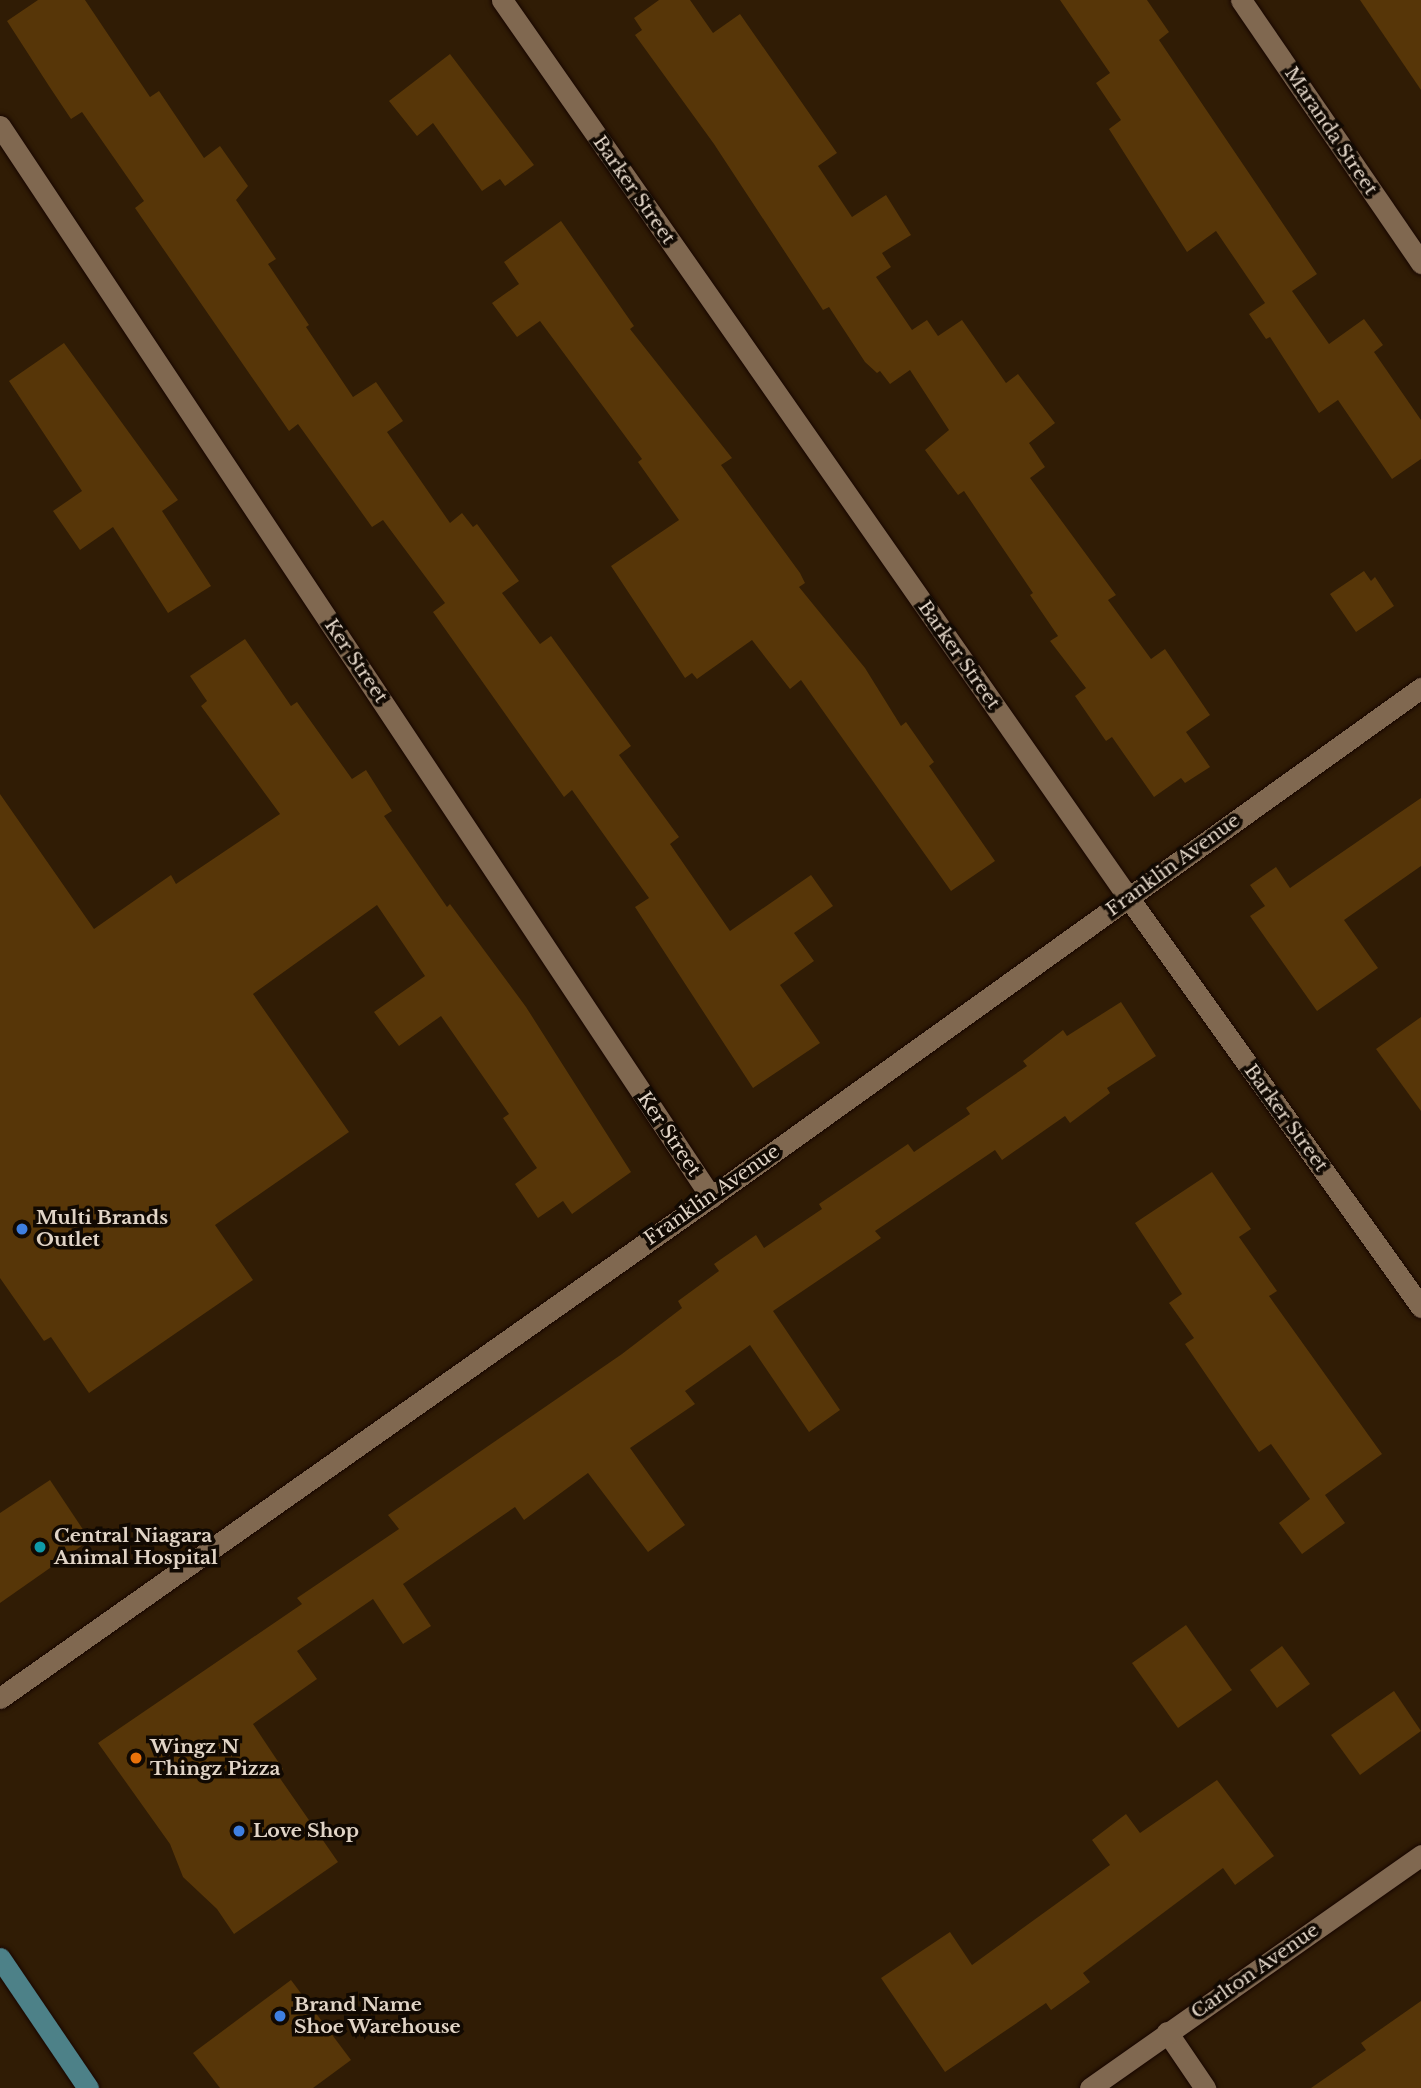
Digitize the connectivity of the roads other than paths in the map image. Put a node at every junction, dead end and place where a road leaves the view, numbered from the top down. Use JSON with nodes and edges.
{"nodes":[{"id":1,"x":502,"y":0,"type":"edge"},
{"id":2,"x":1241,"y":0,"type":"edge"},
{"id":3,"x":0,"y":126,"type":"edge"},
{"id":4,"x":1421,"y":263,"type":"edge"},
{"id":5,"x":1421,"y":688,"type":"edge"},
{"id":6,"x":1128,"y":897,"type":"junction"},
{"id":7,"x":711,"y":1197,"type":"junction"},
{"id":8,"x":1421,"y":1307,"type":"edge"},
{"id":9,"x":0,"y":1698,"type":"edge"},
{"id":10,"x":1421,"y":1855,"type":"edge"},
{"id":11,"x":0,"y":1958,"type":"edge"},
{"id":12,"x":1167,"y":2032,"type":"junction"},
{"id":13,"x":88,"y":2088,"type":"edge"},
{"id":14,"x":1090,"y":2088,"type":"edge"},
{"id":15,"x":1205,"y":2088,"type":"edge"}],
"edges":[{"from":1,"to":6,"type":"street","name":"Barker Street"},
{"from":2,"to":4,"type":"street","name":"Maranda Street"},
{"from":3,"to":7,"type":"street","name":"Ker Street"},
{"from":5,"to":6,"type":"street","name":"Franklin Avenue"},
{"from":6,"to":7,"type":"street","name":"Franklin Avenue"},
{"from":6,"to":8,"type":"street","name":"Barker Street"},
{"from":7,"to":9,"type":"street","name":"Franklin Avenue"},
{"from":10,"to":12,"type":"street","name":"Carlton Avenue"},
{"from":11,"to":13,"type":"main road"},
{"from":12,"to":14,"type":"street","name":"Carlton Avenue"},
{"from":12,"to":15,"type":"street"}]}
